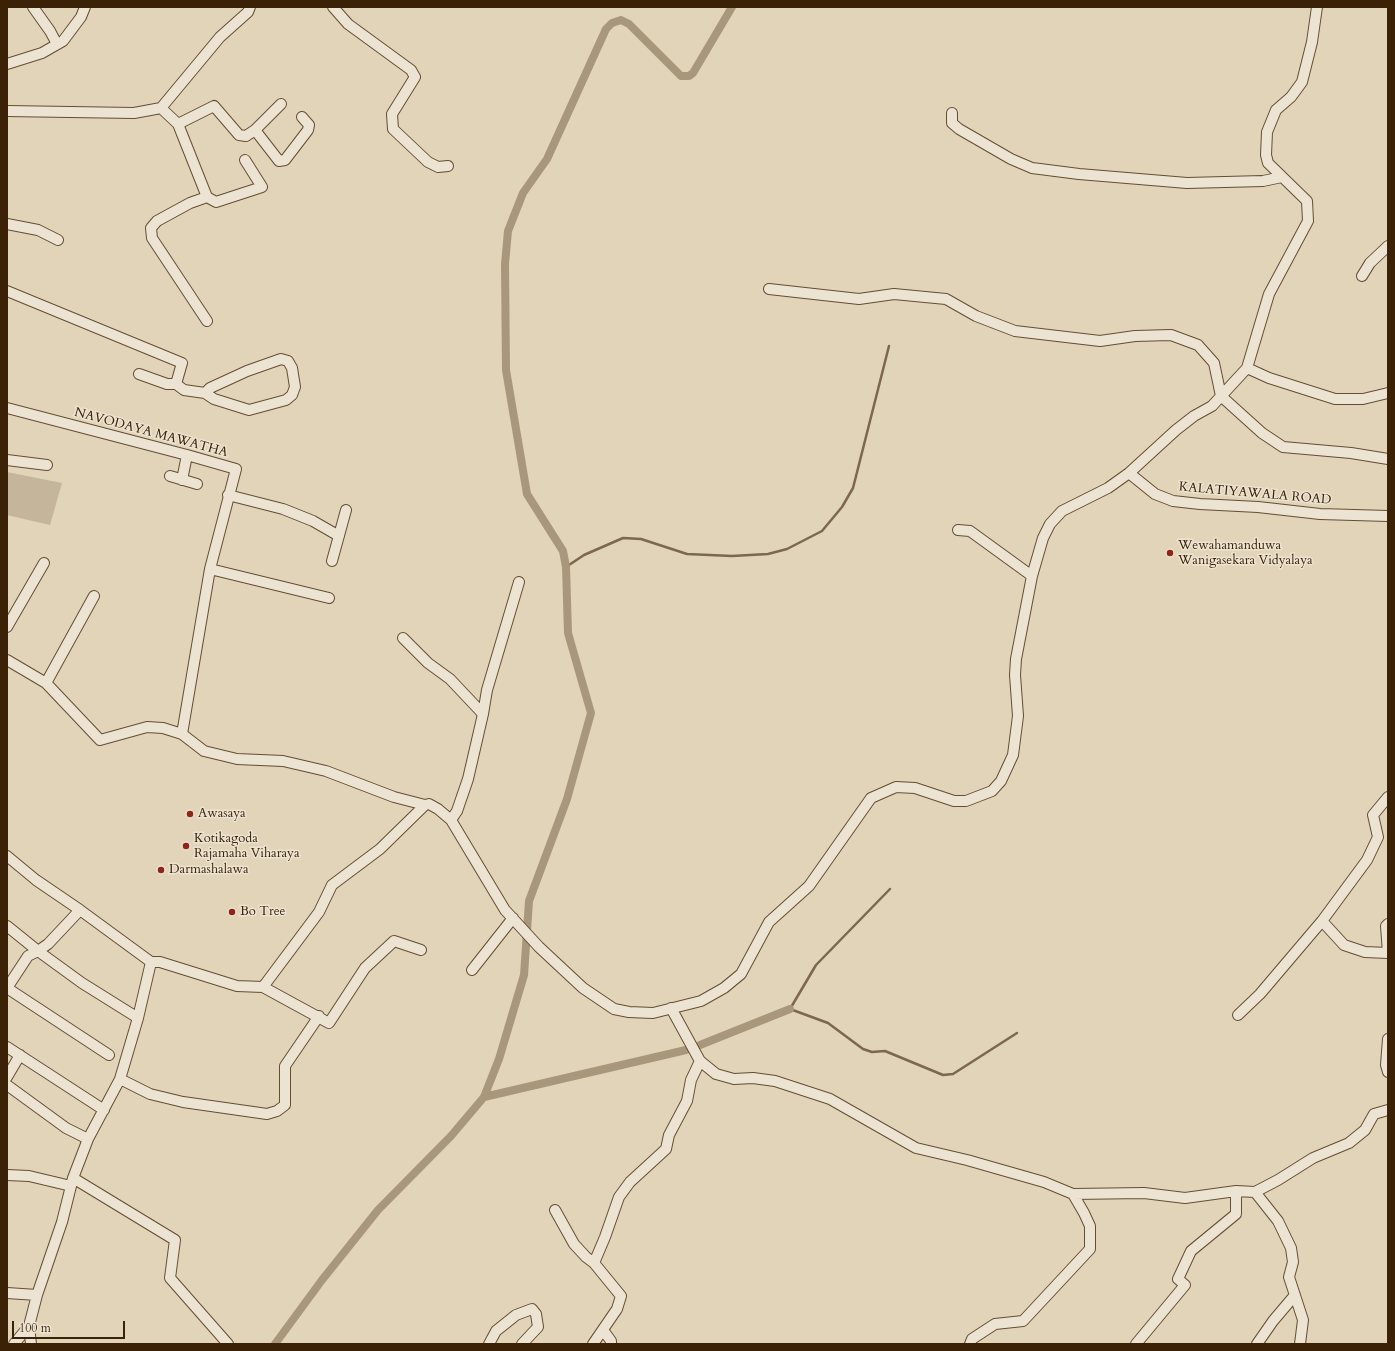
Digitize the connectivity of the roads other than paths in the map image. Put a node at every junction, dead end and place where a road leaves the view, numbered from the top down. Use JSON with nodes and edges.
{"nodes":[{"id":1,"x":33,"y":7,"type":"edge"},
{"id":2,"x":86,"y":7,"type":"edge"},
{"id":3,"x":250,"y":7,"type":"edge"},
{"id":4,"x":333,"y":7,"type":"edge"},
{"id":5,"x":1317,"y":7,"type":"edge"},
{"id":6,"x":57,"y":44,"type":"junction"},
{"id":7,"x":7,"y":64,"type":"edge"},
{"id":8,"x":281,"y":104,"type":"dead end"},
{"id":9,"x":161,"y":108,"type":"junction"},
{"id":10,"x":7,"y":111,"type":"edge"},
{"id":11,"x":952,"y":113,"type":"dead end"},
{"id":12,"x":302,"y":117,"type":"dead end"},
{"id":13,"x":178,"y":124,"type":"junction"},
{"id":14,"x":255,"y":130,"type":"junction"},
{"id":15,"x":245,"y":160,"type":"dead end"},
{"id":16,"x":448,"y":166,"type":"dead end"},
{"id":17,"x":1282,"y":177,"type":"junction"},
{"id":18,"x":207,"y":197,"type":"junction"},
{"id":19,"x":7,"y":224,"type":"edge"},
{"id":20,"x":58,"y":240,"type":"dead end"},
{"id":21,"x":1388,"y":246,"type":"edge"},
{"id":22,"x":1362,"y":276,"type":"dead end"},
{"id":23,"x":769,"y":289,"type":"dead end"},
{"id":24,"x":7,"y":291,"type":"edge"},
{"id":25,"x":207,"y":322,"type":"dead end"},
{"id":26,"x":1247,"y":368,"type":"junction"},
{"id":27,"x":139,"y":374,"type":"dead end"},
{"id":28,"x":176,"y":384,"type":"junction"},
{"id":29,"x":205,"y":393,"type":"junction"},
{"id":30,"x":1388,"y":393,"type":"edge"},
{"id":31,"x":1221,"y":396,"type":"junction"},
{"id":32,"x":7,"y":408,"type":"edge"},
{"id":33,"x":187,"y":455,"type":"junction"},
{"id":34,"x":1388,"y":459,"type":"edge"},
{"id":35,"x":7,"y":460,"type":"edge"},
{"id":36,"x":47,"y":465,"type":"dead end"},
{"id":37,"x":1129,"y":473,"type":"junction"},
{"id":38,"x":170,"y":476,"type":"dead end"},
{"id":39,"x":182,"y":480,"type":"junction"},
{"id":40,"x":197,"y":484,"type":"dead end"},
{"id":41,"x":228,"y":495,"type":"junction"},
{"id":42,"x":346,"y":510,"type":"dead end"},
{"id":43,"x":1388,"y":516,"type":"edge"},
{"id":44,"x":958,"y":530,"type":"dead end"},
{"id":45,"x":339,"y":536,"type":"junction"},
{"id":46,"x":332,"y":561,"type":"dead end"},
{"id":47,"x":44,"y":563,"type":"dead end"},
{"id":48,"x":210,"y":569,"type":"junction"},
{"id":49,"x":1032,"y":576,"type":"junction"},
{"id":50,"x":519,"y":582,"type":"dead end"},
{"id":51,"x":94,"y":596,"type":"dead end"},
{"id":52,"x":329,"y":598,"type":"dead end"},
{"id":53,"x":7,"y":626,"type":"edge"},
{"id":54,"x":403,"y":638,"type":"dead end"},
{"id":55,"x":7,"y":660,"type":"edge"},
{"id":56,"x":46,"y":683,"type":"junction"},
{"id":57,"x":483,"y":714,"type":"junction"},
{"id":58,"x":182,"y":734,"type":"junction"},
{"id":59,"x":1388,"y":798,"type":"edge"},
{"id":60,"x":425,"y":805,"type":"junction"},
{"id":61,"x":452,"y":820,"type":"junction"},
{"id":62,"x":7,"y":856,"type":"edge"},
{"id":63,"x":80,"y":910,"type":"junction"},
{"id":64,"x":513,"y":918,"type":"junction"},
{"id":65,"x":1322,"y":921,"type":"junction"},
{"id":66,"x":1388,"y":924,"type":"edge"},
{"id":67,"x":7,"y":926,"type":"edge"},
{"id":68,"x":421,"y":950,"type":"dead end"},
{"id":69,"x":38,"y":951,"type":"junction"},
{"id":70,"x":1388,"y":953,"type":"edge"},
{"id":71,"x":151,"y":962,"type":"junction"},
{"id":72,"x":472,"y":970,"type":"dead end"},
{"id":73,"x":263,"y":987,"type":"junction"},
{"id":74,"x":671,"y":1008,"type":"junction"},
{"id":75,"x":1238,"y":1015,"type":"dead end"},
{"id":76,"x":319,"y":1016,"type":"junction"},
{"id":77,"x":138,"y":1018,"type":"junction"},
{"id":78,"x":1388,"y":1039,"type":"edge"},
{"id":79,"x":7,"y":1047,"type":"edge"},
{"id":80,"x":20,"y":1055,"type":"junction"},
{"id":81,"x":109,"y":1056,"type":"dead end"},
{"id":82,"x":700,"y":1061,"type":"junction"},
{"id":83,"x":1388,"y":1072,"type":"edge"},
{"id":84,"x":7,"y":1077,"type":"edge"},
{"id":85,"x":120,"y":1079,"type":"junction"},
{"id":86,"x":7,"y":1085,"type":"edge"},
{"id":87,"x":104,"y":1110,"type":"junction"},
{"id":88,"x":1388,"y":1110,"type":"edge"},
{"id":89,"x":88,"y":1139,"type":"junction"},
{"id":90,"x":7,"y":1175,"type":"edge"},
{"id":91,"x":72,"y":1182,"type":"junction"},
{"id":92,"x":1236,"y":1191,"type":"junction"},
{"id":93,"x":1255,"y":1192,"type":"junction"},
{"id":94,"x":1073,"y":1194,"type":"junction"},
{"id":95,"x":555,"y":1210,"type":"dead end"},
{"id":96,"x":594,"y":1263,"type":"junction"},
{"id":97,"x":7,"y":1293,"type":"edge"},
{"id":98,"x":37,"y":1295,"type":"junction"},
{"id":99,"x":1295,"y":1295,"type":"junction"},
{"id":100,"x":29,"y":1326,"type":"junction"},
{"id":101,"x":603,"y":1330,"type":"junction"},
{"id":102,"x":14,"y":1344,"type":"edge"},
{"id":103,"x":31,"y":1344,"type":"edge"},
{"id":104,"x":228,"y":1344,"type":"edge"},
{"id":105,"x":489,"y":1344,"type":"edge"},
{"id":106,"x":522,"y":1344,"type":"edge"},
{"id":107,"x":593,"y":1344,"type":"edge"},
{"id":108,"x":610,"y":1344,"type":"edge"},
{"id":109,"x":970,"y":1344,"type":"edge"},
{"id":110,"x":1136,"y":1344,"type":"edge"},
{"id":111,"x":1257,"y":1344,"type":"edge"},
{"id":112,"x":1300,"y":1344,"type":"edge"}],
"edges":[{"from":1,"to":6,"type":"street"},
{"from":2,"to":6,"type":"street"},
{"from":3,"to":9,"type":"street"},
{"from":4,"to":16,"type":"street"},
{"from":5,"to":17,"type":"street"},
{"from":6,"to":7,"type":"street"},
{"from":8,"to":14,"type":"street"},
{"from":9,"to":10,"type":"street"},
{"from":9,"to":13,"type":"street"},
{"from":11,"to":17,"type":"street"},
{"from":12,"to":14,"type":"street"},
{"from":13,"to":14,"type":"street"},
{"from":13,"to":18,"type":"street"},
{"from":15,"to":18,"type":"street"},
{"from":17,"to":26,"type":"street"},
{"from":18,"to":25,"type":"street"},
{"from":19,"to":20,"type":"street"},
{"from":21,"to":22,"type":"street"},
{"from":23,"to":31,"type":"street"},
{"from":24,"to":28,"type":"street"},
{"from":26,"to":30,"type":"street"},
{"from":26,"to":31,"type":"street"},
{"from":27,"to":28,"type":"street"},
{"from":28,"to":29,"type":"street"},
{"from":29,"to":29,"type":"street"},
{"from":31,"to":34,"type":"street"},
{"from":31,"to":37,"type":"street"},
{"from":32,"to":33,"type":"street","name":"NAVODAYA MAWATHA"},
{"from":33,"to":39,"type":"street"},
{"from":33,"to":41,"type":"street","name":"NAVODAYA MAWATHA"},
{"from":35,"to":36,"type":"street"},
{"from":37,"to":43,"type":"street","name":"KALATIYAWALA ROAD"},
{"from":37,"to":49,"type":"street"},
{"from":38,"to":39,"type":"street"},
{"from":39,"to":40,"type":"street"},
{"from":41,"to":45,"type":"street"},
{"from":41,"to":48,"type":"street","name":"NAVODAYA MAWATHA"},
{"from":42,"to":45,"type":"street"},
{"from":44,"to":49,"type":"street"},
{"from":45,"to":46,"type":"street"},
{"from":47,"to":53,"type":"street"},
{"from":48,"to":52,"type":"street"},
{"from":48,"to":58,"type":"street","name":"NAVODAYA MAWATHA"},
{"from":49,"to":74,"type":"street"},
{"from":50,"to":57,"type":"street"},
{"from":51,"to":56,"type":"street"},
{"from":54,"to":57,"type":"street"},
{"from":55,"to":56,"type":"street"},
{"from":56,"to":58,"type":"street"},
{"from":57,"to":61,"type":"street"},
{"from":58,"to":60,"type":"street"},
{"from":59,"to":65,"type":"street"},
{"from":60,"to":61,"type":"street"},
{"from":60,"to":73,"type":"street"},
{"from":61,"to":64,"type":"street"},
{"from":62,"to":63,"type":"street"},
{"from":63,"to":69,"type":"street"},
{"from":63,"to":71,"type":"street"},
{"from":64,"to":72,"type":"street"},
{"from":64,"to":74,"type":"street"},
{"from":65,"to":70,"type":"street"},
{"from":65,"to":75,"type":"street"},
{"from":66,"to":70,"type":"street"},
{"from":67,"to":69,"type":"street"},
{"from":68,"to":76,"type":"street"},
{"from":69,"to":77,"type":"street"},
{"from":69,"to":81,"type":"street"},
{"from":71,"to":73,"type":"street"},
{"from":71,"to":77,"type":"street"},
{"from":73,"to":76,"type":"street"},
{"from":74,"to":82,"type":"street"},
{"from":76,"to":85,"type":"street"},
{"from":77,"to":85,"type":"street"},
{"from":78,"to":83,"type":"street"},
{"from":79,"to":80,"type":"street"},
{"from":80,"to":84,"type":"street"},
{"from":80,"to":87,"type":"street"},
{"from":82,"to":94,"type":"street"},
{"from":82,"to":96,"type":"street"},
{"from":85,"to":87,"type":"street"},
{"from":86,"to":89,"type":"street"},
{"from":87,"to":89,"type":"street"},
{"from":88,"to":93,"type":"street"},
{"from":89,"to":91,"type":"street"},
{"from":90,"to":91,"type":"street"},
{"from":91,"to":98,"type":"street"},
{"from":91,"to":104,"type":"street"},
{"from":92,"to":93,"type":"street"},
{"from":92,"to":94,"type":"street"},
{"from":92,"to":110,"type":"street"},
{"from":93,"to":99,"type":"street"},
{"from":94,"to":109,"type":"street"},
{"from":95,"to":96,"type":"street"},
{"from":96,"to":101,"type":"street"},
{"from":97,"to":98,"type":"street"},
{"from":98,"to":100,"type":"street"},
{"from":99,"to":111,"type":"street"},
{"from":99,"to":112,"type":"street"},
{"from":100,"to":102,"type":"street"},
{"from":100,"to":103,"type":"street"},
{"from":101,"to":107,"type":"street"},
{"from":101,"to":108,"type":"street"},
{"from":105,"to":106,"type":"street"}]}
